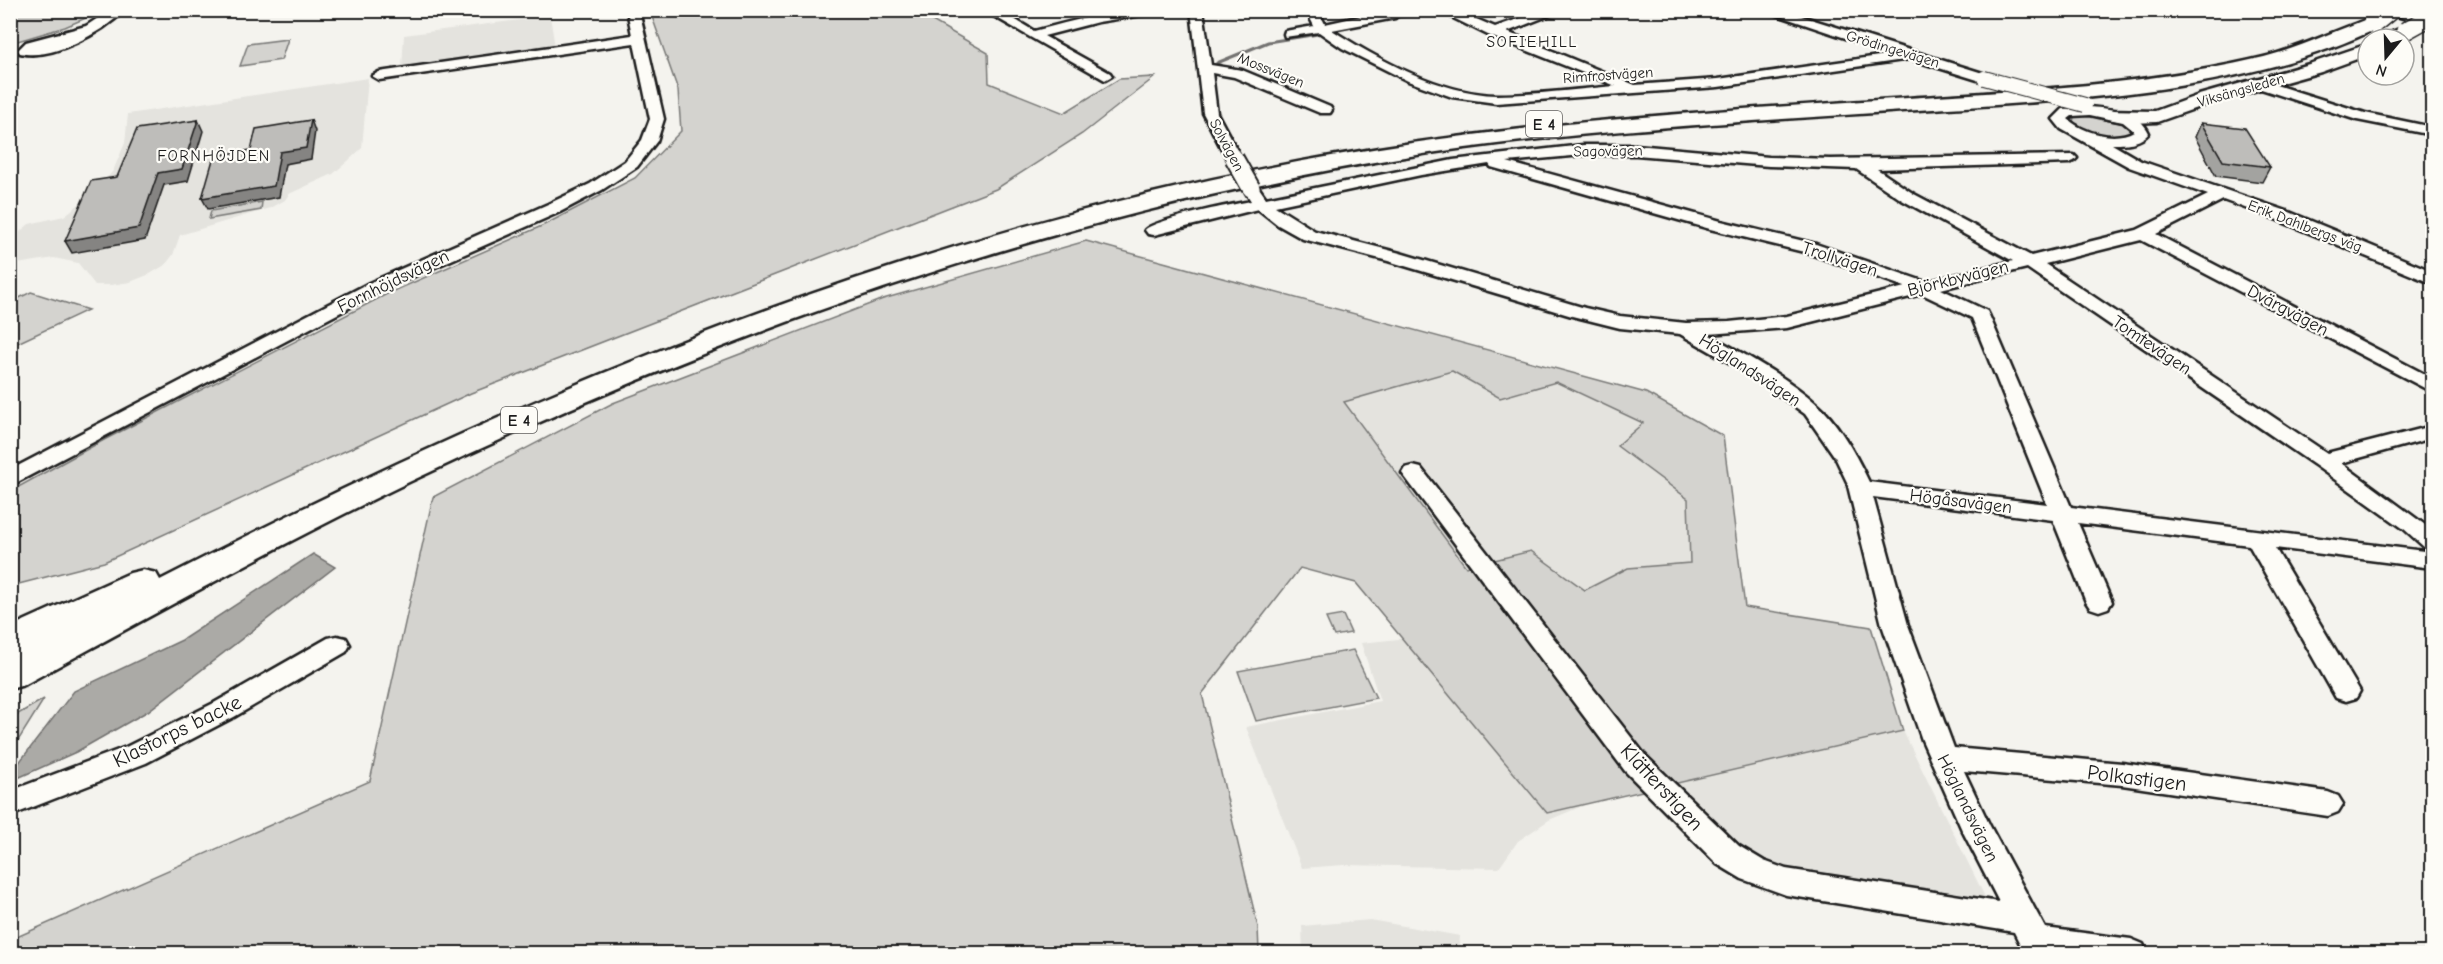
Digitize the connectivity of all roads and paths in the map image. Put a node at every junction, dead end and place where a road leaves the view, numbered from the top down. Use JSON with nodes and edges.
{"nodes":[{"id":1,"x":118,"y":10,"type":"edge"},
{"id":2,"x":633,"y":10,"type":"edge"},
{"id":3,"x":989,"y":10,"type":"edge"},
{"id":4,"x":1086,"y":10,"type":"edge"},
{"id":5,"x":1148,"y":10,"type":"edge"},
{"id":6,"x":1197,"y":10,"type":"edge"},
{"id":7,"x":1312,"y":10,"type":"edge"},
{"id":8,"x":1396,"y":10,"type":"edge"},
{"id":9,"x":1443,"y":10,"type":"edge"},
{"id":10,"x":1557,"y":10,"type":"edge"},
{"id":11,"x":1768,"y":10,"type":"edge"},
{"id":12,"x":2374,"y":15,"type":"edge"},
{"id":13,"x":2433,"y":17,"type":"edge"},
{"id":14,"x":1098,"y":18,"type":"junction"},
{"id":15,"x":2433,"y":23,"type":"edge"},
{"id":16,"x":88,"y":28,"type":"dead end"},
{"id":17,"x":2416,"y":28,"type":"edge"},
{"id":18,"x":1322,"y":29,"type":"junction"},
{"id":19,"x":1493,"y":32,"type":"junction"},
{"id":20,"x":1290,"y":34,"type":"dead end"},
{"id":21,"x":1032,"y":35,"type":"junction"},
{"id":22,"x":638,"y":38,"type":"junction"},
{"id":23,"x":2356,"y":53,"type":"edge"},
{"id":24,"x":1911,"y":55,"type":"junction"},
{"id":25,"x":2356,"y":64,"type":"edge"},
{"id":26,"x":1204,"y":68,"type":"junction"},
{"id":27,"x":380,"y":76,"type":"dead end"},
{"id":28,"x":1104,"y":76,"type":"dead end"},
{"id":29,"x":1984,"y":78,"type":"junction"},
{"id":30,"x":2259,"y":84,"type":"junction"},
{"id":31,"x":1637,"y":89,"type":"junction"},
{"id":32,"x":2278,"y":91,"type":"junction"},
{"id":33,"x":2067,"y":109,"type":"junction"},
{"id":34,"x":1324,"y":110,"type":"dead end"},
{"id":35,"x":2108,"y":113,"type":"junction"},
{"id":36,"x":2433,"y":131,"type":"edge"},
{"id":37,"x":2080,"y":133,"type":"junction"},
{"id":38,"x":2135,"y":136,"type":"junction"},
{"id":39,"x":2069,"y":158,"type":"dead end"},
{"id":40,"x":1487,"y":161,"type":"junction"},
{"id":41,"x":1860,"y":165,"type":"junction"},
{"id":42,"x":2177,"y":177,"type":"junction"},
{"id":43,"x":2222,"y":194,"type":"junction"},
{"id":44,"x":1256,"y":195,"type":"junction"},
{"id":45,"x":1154,"y":230,"type":"dead end"},
{"id":46,"x":2143,"y":234,"type":"junction"},
{"id":47,"x":2028,"y":262,"type":"junction"},
{"id":48,"x":2433,"y":277,"type":"edge"},
{"id":49,"x":1922,"y":287,"type":"junction"},
{"id":50,"x":1685,"y":329,"type":"junction"},
{"id":51,"x":2433,"y":386,"type":"edge"},
{"id":52,"x":2433,"y":432,"type":"edge"},
{"id":53,"x":2324,"y":461,"type":"junction"},
{"id":54,"x":1413,"y":473,"type":"dead end"},
{"id":55,"x":10,"y":479,"type":"edge"},
{"id":56,"x":1860,"y":488,"type":"junction"},
{"id":57,"x":2063,"y":514,"type":"junction"},
{"id":58,"x":2258,"y":538,"type":"junction"},
{"id":59,"x":2433,"y":542,"type":"edge"},
{"id":60,"x":216,"y":549,"type":"junction"},
{"id":61,"x":2433,"y":560,"type":"edge"},
{"id":62,"x":2099,"y":602,"type":"dead end"},
{"id":63,"x":10,"y":643,"type":"edge"},
{"id":64,"x":337,"y":645,"type":"dead end"},
{"id":65,"x":10,"y":657,"type":"edge"},
{"id":66,"x":10,"y":675,"type":"edge"},
{"id":67,"x":2346,"y":691,"type":"dead end"},
{"id":68,"x":1944,"y":758,"type":"junction"},
{"id":69,"x":10,"y":804,"type":"edge"},
{"id":70,"x":2328,"y":804,"type":"dead end"},
{"id":71,"x":2034,"y":938,"type":"edge"},
{"id":72,"x":2131,"y":954,"type":"edge"}],
"edges":[{"from":1,"to":16,"type":"street"},
{"from":2,"to":22,"type":"street","name":"Fornhöjdsvägen"},
{"from":3,"to":21,"type":"street"},
{"from":4,"to":14,"type":"street"},
{"from":5,"to":14,"type":"street"},
{"from":6,"to":26,"type":"street","name":"Solvägen"},
{"from":7,"to":18,"type":"street"},
{"from":8,"to":18,"type":"street"},
{"from":9,"to":19,"type":"street"},
{"from":10,"to":19,"type":"street"},
{"from":11,"to":24,"type":"street","name":"Grödingevägen"},
{"from":12,"to":15,"type":"street"},
{"from":12,"to":60,"type":"highway","number":"E 4"},
{"from":12,"to":66,"type":"highway","number":"E 4"},
{"from":13,"to":17,"type":"main road"},
{"from":14,"to":21,"type":"street"},
{"from":18,"to":20,"type":"street"},
{"from":18,"to":31,"type":"street","name":"Rimfrostvägen"},
{"from":19,"to":31,"type":"street"},
{"from":21,"to":28,"type":"street"},
{"from":22,"to":27,"type":"street"},
{"from":22,"to":55,"type":"street","name":"Fornhöjdsvägen"},
{"from":23,"to":30,"type":"main road","name":"Viksängsleden"},
{"from":24,"to":29,"type":"street","name":"Grödingevägen"},
{"from":24,"to":31,"type":"street","name":"Rimfrostvägen"},
{"from":25,"to":32,"type":"main road","name":"Viksängsleden"},
{"from":26,"to":34,"type":"street","name":"Mossvägen"},
{"from":26,"to":44,"type":"street","name":"Solvägen","bridge":true},
{"from":29,"to":33,"type":"street","name":"Grödingevägen","bridge":true},
{"from":29,"to":35,"type":"street","name":"Grödingevägen","bridge":true},
{"from":30,"to":32,"type":"street"},
{"from":30,"to":35,"type":"main road","name":"Viksängsleden"},
{"from":32,"to":36,"type":"street"},
{"from":32,"to":38,"type":"main road","name":"Viksängsleden"},
{"from":33,"to":35,"type":"street","name":"Grödingevägen"},
{"from":33,"to":37,"type":"street"},
{"from":35,"to":38,"type":"street","name":"Grödingevägen"},
{"from":37,"to":38,"type":"street"},
{"from":37,"to":42,"type":"street","name":"Erik Dahlbergs väg"},
{"from":38,"to":42,"type":"street","name":"Erik Dahlbergs väg"},
{"from":39,"to":41,"type":"street","name":"Sagovägen"},
{"from":40,"to":41,"type":"street","name":"Sagovägen"},
{"from":40,"to":44,"type":"street","name":"Sagovägen"},
{"from":40,"to":49,"type":"street","name":"Trollvägen"},
{"from":41,"to":47,"type":"street","name":"Tomtevägen"},
{"from":42,"to":43,"type":"street","name":"Erik Dahlbergs väg"},
{"from":43,"to":46,"type":"street","name":"Björkbyvägen"},
{"from":43,"to":48,"type":"street","name":"Erik Dahlbergs väg"},
{"from":44,"to":45,"type":"street","name":"Sagovägen"},
{"from":44,"to":50,"type":"street","name":"Höglandsvägen"},
{"from":46,"to":47,"type":"street","name":"Björkbyvägen"},
{"from":46,"to":51,"type":"street","name":"Dvärgvägen"},
{"from":47,"to":49,"type":"street","name":"Björkbyvägen"},
{"from":47,"to":53,"type":"street","name":"Tomtevägen"},
{"from":49,"to":50,"type":"street","name":"Björkbyvägen"},
{"from":49,"to":57,"type":"street","name":"Trollvägen"},
{"from":50,"to":56,"type":"street","name":"Höglandsvägen"},
{"from":52,"to":53,"type":"street"},
{"from":53,"to":59,"type":"street","name":"Tomtevägen"},
{"from":54,"to":71,"type":"street","name":"Klätterstigen"},
{"from":56,"to":57,"type":"street","name":"Högåsavägen"},
{"from":56,"to":68,"type":"street","name":"Höglandsvägen"},
{"from":57,"to":58,"type":"street","name":"Högåsavägen"},
{"from":57,"to":62,"type":"street"},
{"from":58,"to":61,"type":"street","name":"Högåsavägen"},
{"from":58,"to":67,"type":"street"},
{"from":60,"to":63,"type":"highway"},
{"from":60,"to":65,"type":"highway","number":"E 4"},
{"from":64,"to":69,"type":"street","name":"Klastorps backe"},
{"from":68,"to":70,"type":"street","name":"Polkastigen"},
{"from":68,"to":71,"type":"street","name":"Höglandsvägen"},
{"from":71,"to":72,"type":"street","name":"Klätterstigen"}]}
